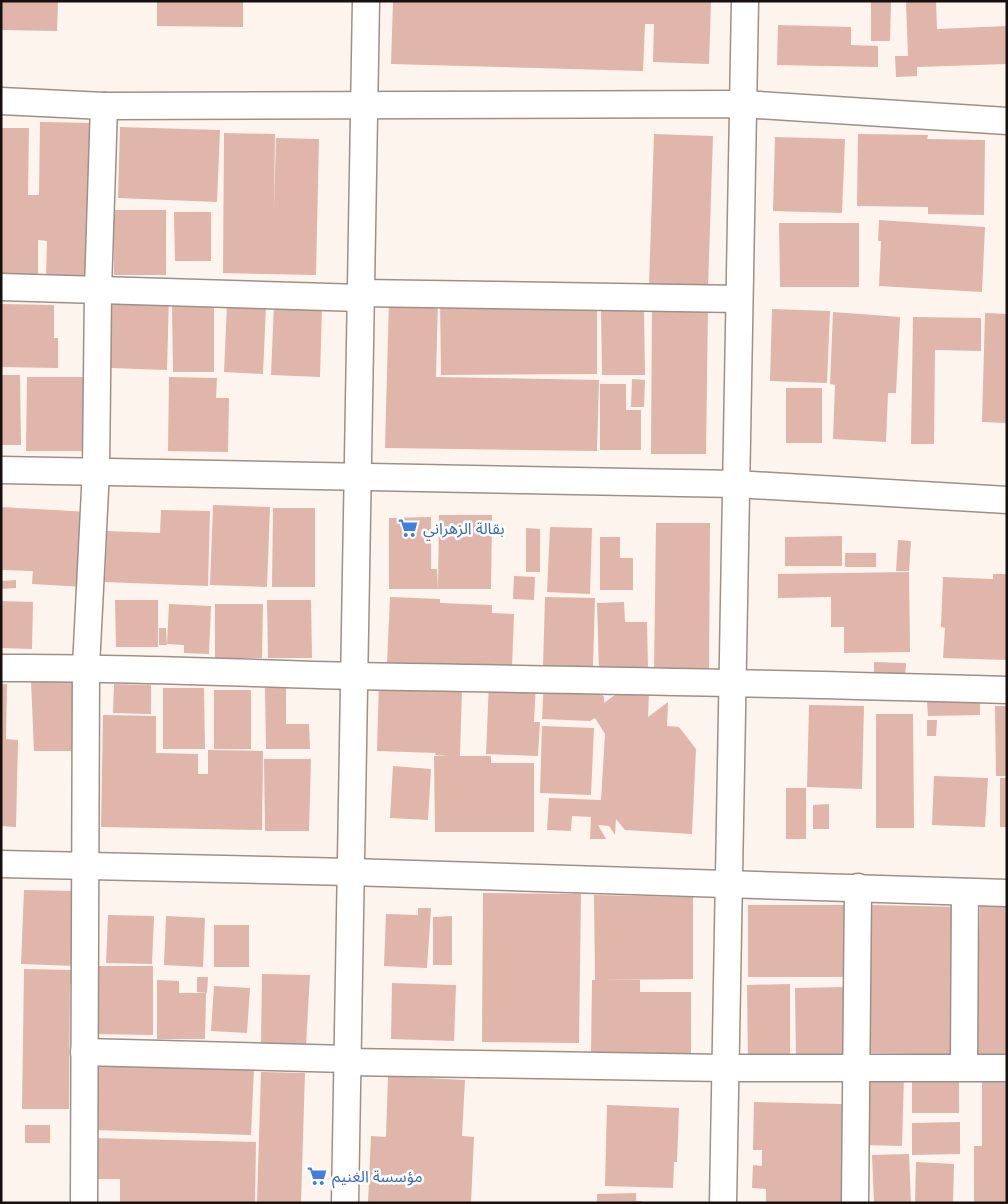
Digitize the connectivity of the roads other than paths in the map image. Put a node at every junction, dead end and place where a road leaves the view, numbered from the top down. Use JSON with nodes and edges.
{"nodes":[{"id":1,"x":366,"y":1,"type":"edge"},
{"id":2,"x":745,"y":1,"type":"edge"},
{"id":3,"x":1,"y":101,"type":"edge"},
{"id":4,"x":743,"y":104,"type":"junction"},
{"id":5,"x":364,"y":105,"type":"junction"},
{"id":6,"x":104,"y":106,"type":"junction"},
{"id":7,"x":1007,"y":121,"type":"edge"},
{"id":8,"x":1,"y":287,"type":"edge"},
{"id":9,"x":98,"y":290,"type":"junction"},
{"id":10,"x":361,"y":295,"type":"junction"},
{"id":11,"x":739,"y":299,"type":"junction"},
{"id":12,"x":1,"y":470,"type":"edge"},
{"id":13,"x":96,"y":470,"type":"junction"},
{"id":14,"x":357,"y":475,"type":"junction"},
{"id":15,"x":736,"y":484,"type":"junction"},
{"id":16,"x":1007,"y":500,"type":"edge"},
{"id":17,"x":86,"y":667,"type":"junction"},
{"id":18,"x":1,"y":668,"type":"edge"},
{"id":19,"x":353,"y":676,"type":"junction"},
{"id":20,"x":731,"y":681,"type":"junction"},
{"id":21,"x":1007,"y":690,"type":"edge"},
{"id":22,"x":1,"y":864,"type":"edge"},
{"id":23,"x":84,"y":866,"type":"junction"},
{"id":24,"x":350,"y":872,"type":"junction"},
{"id":25,"x":728,"y":883,"type":"junction"},
{"id":26,"x":858,"y":887,"type":"junction"},
{"id":27,"x":965,"y":892,"type":"junction"},
{"id":28,"x":1007,"y":893,"type":"edge"},
{"id":29,"x":84,"y":1052,"type":"junction"},
{"id":30,"x":347,"y":1060,"type":"junction"},
{"id":31,"x":964,"y":1067,"type":"junction"},
{"id":32,"x":725,"y":1068,"type":"junction"},
{"id":33,"x":856,"y":1068,"type":"junction"},
{"id":34,"x":1007,"y":1068,"type":"edge"},
{"id":35,"x":84,"y":1203,"type":"edge"},
{"id":36,"x":345,"y":1203,"type":"edge"},
{"id":37,"x":723,"y":1203,"type":"edge"},
{"id":38,"x":855,"y":1203,"type":"edge"}],
"edges":[{"from":1,"to":5,"type":"street"},
{"from":2,"to":4,"type":"street"},
{"from":3,"to":6,"type":"street"},
{"from":4,"to":5,"type":"street"},
{"from":4,"to":7,"type":"street"},
{"from":4,"to":11,"type":"street"},
{"from":5,"to":6,"type":"street"},
{"from":5,"to":10,"type":"street"},
{"from":6,"to":9,"type":"street"},
{"from":8,"to":9,"type":"street"},
{"from":9,"to":10,"type":"street"},
{"from":9,"to":13,"type":"street"},
{"from":10,"to":11,"type":"street"},
{"from":10,"to":14,"type":"street"},
{"from":11,"to":15,"type":"street"},
{"from":12,"to":13,"type":"street"},
{"from":13,"to":14,"type":"street"},
{"from":13,"to":17,"type":"street"},
{"from":14,"to":15,"type":"street"},
{"from":14,"to":19,"type":"street"},
{"from":15,"to":16,"type":"street"},
{"from":15,"to":20,"type":"street"},
{"from":17,"to":18,"type":"street"},
{"from":17,"to":19,"type":"street"},
{"from":17,"to":23,"type":"street"},
{"from":19,"to":20,"type":"street"},
{"from":19,"to":24,"type":"street"},
{"from":20,"to":21,"type":"street"},
{"from":20,"to":25,"type":"street"},
{"from":22,"to":23,"type":"street"},
{"from":23,"to":24,"type":"street"},
{"from":23,"to":29,"type":"street"},
{"from":24,"to":25,"type":"street"},
{"from":24,"to":30,"type":"street"},
{"from":25,"to":26,"type":"street"},
{"from":25,"to":32,"type":"street"},
{"from":26,"to":27,"type":"street"},
{"from":26,"to":33,"type":"street"},
{"from":27,"to":28,"type":"street"},
{"from":27,"to":31,"type":"street"},
{"from":29,"to":30,"type":"street"},
{"from":29,"to":35,"type":"street"},
{"from":30,"to":32,"type":"street"},
{"from":30,"to":36,"type":"street"},
{"from":31,"to":33,"type":"street"},
{"from":31,"to":34,"type":"street"},
{"from":32,"to":33,"type":"street"},
{"from":32,"to":37,"type":"street"},
{"from":33,"to":38,"type":"street"}]}
